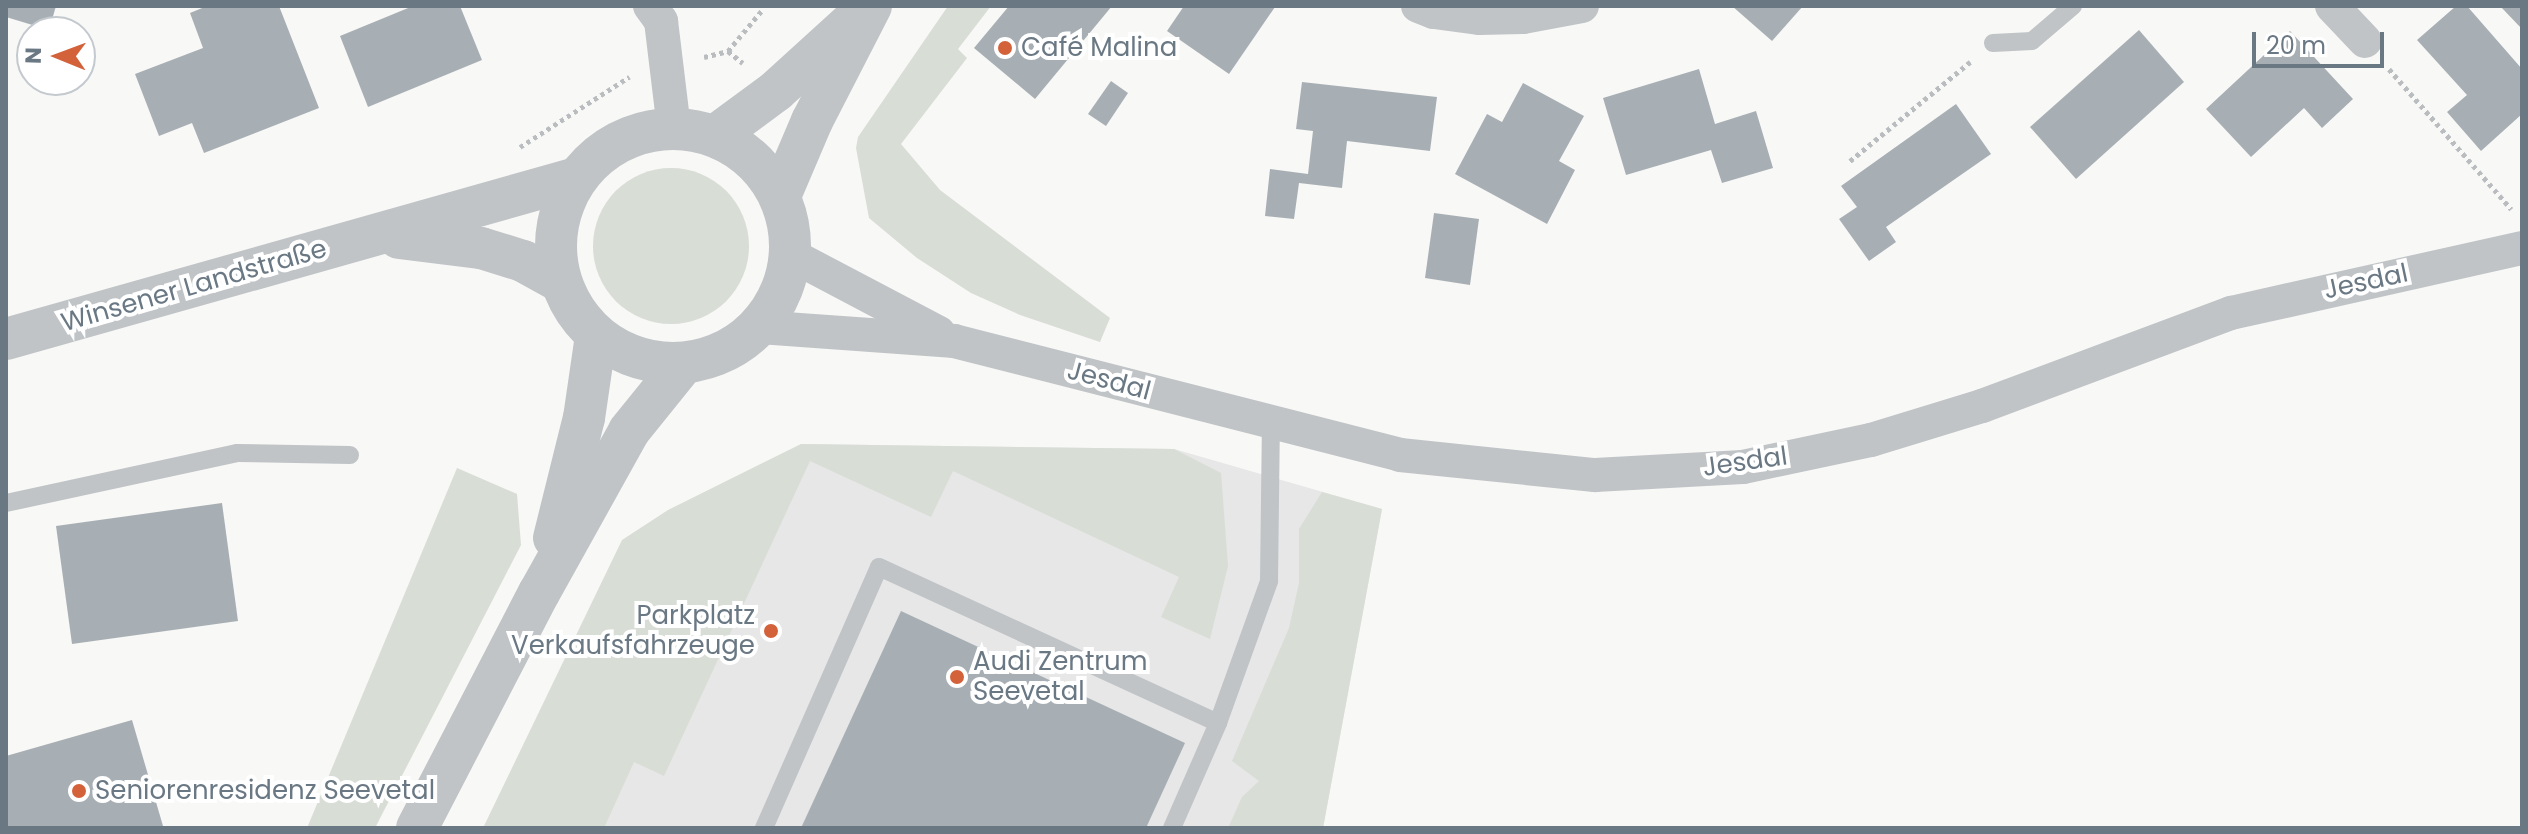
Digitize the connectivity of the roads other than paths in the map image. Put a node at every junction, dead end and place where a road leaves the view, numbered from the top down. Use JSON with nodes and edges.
{"nodes":[{"id":1,"x":650,"y":6,"type":"edge"},
{"id":2,"x":870,"y":6,"type":"edge"},
{"id":3,"x":1418,"y":6,"type":"edge"},
{"id":4,"x":1582,"y":6,"type":"edge"},
{"id":5,"x":2073,"y":6,"type":"edge"},
{"id":6,"x":2332,"y":6,"type":"edge"},
{"id":7,"x":2365,"y":41,"type":"road end"},
{"id":8,"x":1993,"y":43,"type":"road end"},
{"id":9,"x":674,"y":128,"type":"junction"},
{"id":10,"x":715,"y":136,"type":"junction"},
{"id":11,"x":577,"y":178,"type":"junction"},
{"id":12,"x":780,"y":196,"type":"junction"},
{"id":13,"x":382,"y":235,"type":"junction"},
{"id":14,"x":2522,"y":248,"type":"edge"},
{"id":15,"x":791,"y":255,"type":"junction"},
{"id":16,"x":561,"y":282,"type":"junction"},
{"id":17,"x":759,"y":327,"type":"junction"},
{"id":18,"x":596,"y":336,"type":"junction"},
{"id":19,"x":6,"y":339,"type":"edge"},
{"id":20,"x":954,"y":341,"type":"junction"},
{"id":21,"x":683,"y":364,"type":"junction"},
{"id":22,"x":1271,"y":423,"type":"junction"},
{"id":23,"x":350,"y":455,"type":"dead end"},
{"id":24,"x":6,"y":503,"type":"edge"},
{"id":25,"x":539,"y":593,"type":"junction"},
{"id":26,"x":1218,"y":723,"type":"junction"},
{"id":27,"x":417,"y":828,"type":"edge"},
{"id":28,"x":764,"y":828,"type":"edge"},
{"id":29,"x":1172,"y":828,"type":"edge"}],
"edges":[{"from":1,"to":9,"type":"street"},
{"from":2,"to":10,"type":"street"},
{"from":2,"to":12,"type":"street"},
{"from":3,"to":4,"type":"street"},
{"from":5,"to":8,"type":"lane"},
{"from":6,"to":7,"type":"street"},
{"from":9,"to":10,"type":"street","name":"Winsener Landstraße"},
{"from":9,"to":11,"type":"street","name":"Winsener Landstraße"},
{"from":10,"to":12,"type":"street","name":"Winsener Landstraße"},
{"from":11,"to":13,"type":"street","name":"Winsener Landstraße"},
{"from":11,"to":16,"type":"street","name":"Winsener Landstraße"},
{"from":12,"to":15,"type":"street","name":"Winsener Landstraße"},
{"from":13,"to":16,"type":"street","name":"Winsener Landstraße"},
{"from":13,"to":19,"type":"street","name":"Winsener Landstraße"},
{"from":14,"to":22,"type":"street","name":"Jesdal"},
{"from":15,"to":17,"type":"street","name":"Winsener Landstraße"},
{"from":15,"to":20,"type":"street","name":"Jesdal"},
{"from":16,"to":18,"type":"street","name":"Winsener Landstraße"},
{"from":17,"to":20,"type":"street","name":"Jesdal"},
{"from":17,"to":21,"type":"street","name":"Winsener Landstraße"},
{"from":18,"to":21,"type":"street","name":"Winsener Landstraße"},
{"from":18,"to":25,"type":"street"},
{"from":20,"to":22,"type":"street","name":"Jesdal"},
{"from":21,"to":25,"type":"street"},
{"from":22,"to":26,"type":"lane"},
{"from":23,"to":24,"type":"lane"},
{"from":25,"to":27,"type":"street"},
{"from":26,"to":28,"type":"lane"},
{"from":26,"to":29,"type":"lane"}]}
